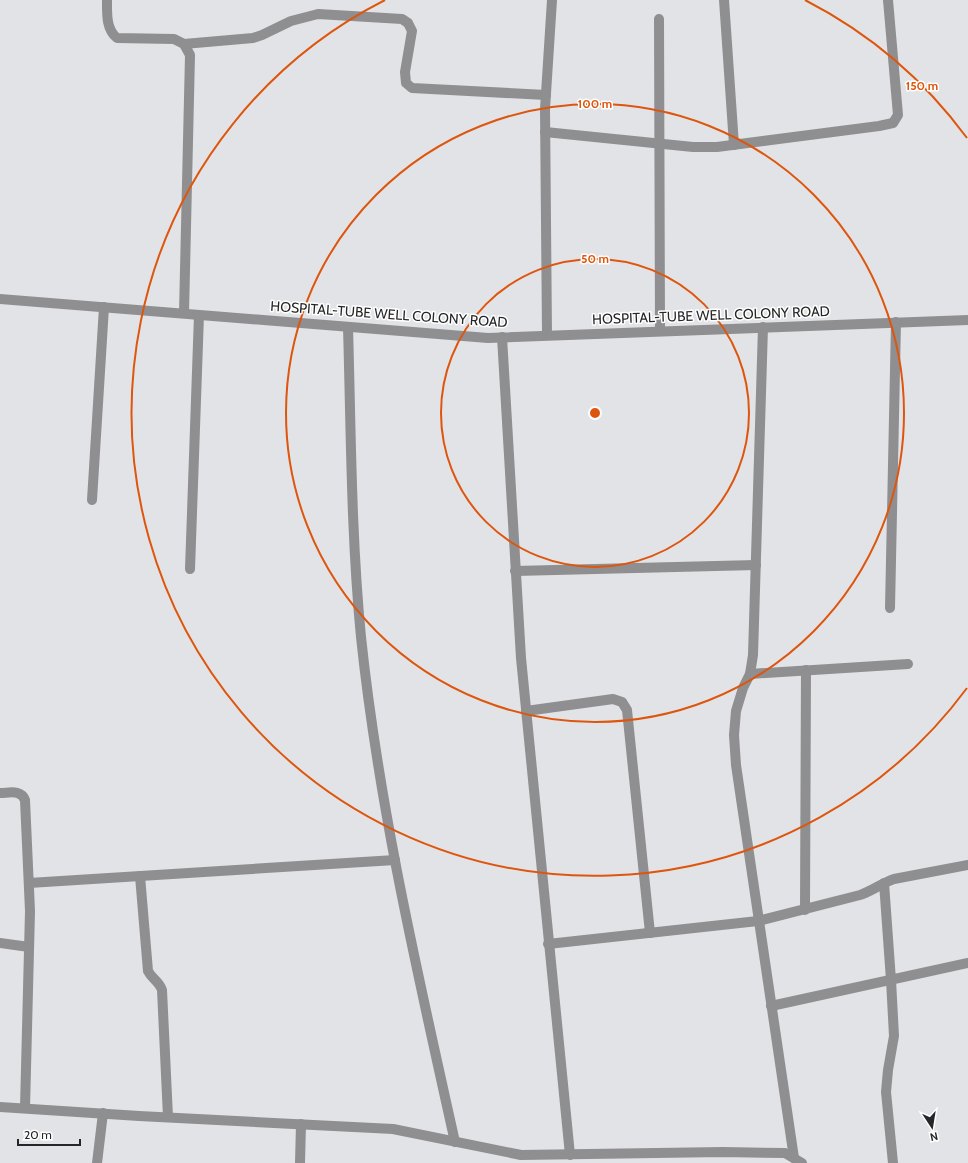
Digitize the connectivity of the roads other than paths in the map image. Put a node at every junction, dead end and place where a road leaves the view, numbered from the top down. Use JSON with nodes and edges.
{"nodes":[{"id":1,"x":107,"y":0,"type":"edge"},
{"id":2,"x":552,"y":0,"type":"edge"},
{"id":3,"x":724,"y":0,"type":"edge"},
{"id":4,"x":888,"y":0,"type":"edge"},
{"id":5,"x":659,"y":19,"type":"dead end"},
{"id":6,"x":184,"y":44,"type":"junction"},
{"id":7,"x":546,"y":95,"type":"junction"},
{"id":8,"x":545,"y":132,"type":"junction"},
{"id":9,"x":659,"y":144,"type":"junction"},
{"id":10,"x":734,"y":145,"type":"junction"},
{"id":11,"x":0,"y":299,"type":"edge"},
{"id":12,"x":104,"y":307,"type":"junction"},
{"id":13,"x":184,"y":314,"type":"junction"},
{"id":14,"x":199,"y":315,"type":"junction"},
{"id":15,"x":968,"y":320,"type":"edge"},
{"id":16,"x":896,"y":322,"type":"junction"},
{"id":17,"x":348,"y":327,"type":"junction"},
{"id":18,"x":763,"y":327,"type":"junction"},
{"id":19,"x":660,"y":331,"type":"junction"},
{"id":20,"x":547,"y":335,"type":"junction"},
{"id":21,"x":502,"y":337,"type":"junction"},
{"id":22,"x":92,"y":500,"type":"dead end"},
{"id":23,"x":756,"y":565,"type":"junction"},
{"id":24,"x":190,"y":569,"type":"dead end"},
{"id":25,"x":515,"y":570,"type":"junction"},
{"id":26,"x":890,"y":608,"type":"dead end"},
{"id":27,"x":908,"y":664,"type":"dead end"},
{"id":28,"x":806,"y":670,"type":"junction"},
{"id":29,"x":750,"y":674,"type":"junction"},
{"id":30,"x":526,"y":711,"type":"junction"},
{"id":31,"x":0,"y":793,"type":"edge"},
{"id":32,"x":395,"y":860,"type":"junction"},
{"id":33,"x":968,"y":865,"type":"edge"},
{"id":34,"x":140,"y":876,"type":"junction"},
{"id":35,"x":29,"y":883,"type":"junction"},
{"id":36,"x":884,"y":883,"type":"junction"},
{"id":37,"x":804,"y":910,"type":"junction"},
{"id":38,"x":758,"y":921,"type":"junction"},
{"id":39,"x":650,"y":933,"type":"junction"},
{"id":40,"x":0,"y":942,"type":"edge"},
{"id":41,"x":548,"y":944,"type":"junction"},
{"id":42,"x":29,"y":947,"type":"junction"},
{"id":43,"x":968,"y":963,"type":"edge"},
{"id":44,"x":892,"y":980,"type":"junction"},
{"id":45,"x":771,"y":1006,"type":"junction"},
{"id":46,"x":0,"y":1107,"type":"edge"},
{"id":47,"x":25,"y":1108,"type":"junction"},
{"id":48,"x":103,"y":1113,"type":"junction"},
{"id":49,"x":168,"y":1117,"type":"junction"},
{"id":50,"x":301,"y":1124,"type":"junction"},
{"id":51,"x":455,"y":1142,"type":"junction"},
{"id":52,"x":570,"y":1155,"type":"junction"},
{"id":53,"x":738,"y":1158,"type":"edge"},
{"id":54,"x":798,"y":1161,"type":"edge"},
{"id":55,"x":97,"y":1163,"type":"edge"},
{"id":56,"x":300,"y":1163,"type":"edge"},
{"id":57,"x":893,"y":1163,"type":"edge"}],
"edges":[{"from":1,"to":6,"type":"street"},
{"from":2,"to":7,"type":"street"},
{"from":3,"to":10,"type":"street"},
{"from":4,"to":10,"type":"street"},
{"from":5,"to":9,"type":"street"},
{"from":6,"to":7,"type":"street"},
{"from":6,"to":13,"type":"street"},
{"from":7,"to":8,"type":"street"},
{"from":8,"to":9,"type":"street"},
{"from":8,"to":20,"type":"street"},
{"from":9,"to":10,"type":"street"},
{"from":9,"to":19,"type":"street"},
{"from":11,"to":12,"type":"street","name":"HOSPITAL-TUBE WELL COLONY ROAD"},
{"from":12,"to":13,"type":"street","name":"HOSPITAL-TUBE WELL COLONY ROAD"},
{"from":12,"to":22,"type":"street"},
{"from":13,"to":14,"type":"street","name":"HOSPITAL-TUBE WELL COLONY ROAD"},
{"from":14,"to":17,"type":"street","name":"HOSPITAL-TUBE WELL COLONY ROAD"},
{"from":14,"to":24,"type":"street"},
{"from":15,"to":16,"type":"street","name":"HOSPITAL-TUBE WELL COLONY ROAD"},
{"from":16,"to":18,"type":"street","name":"HOSPITAL-TUBE WELL COLONY ROAD"},
{"from":16,"to":26,"type":"street"},
{"from":17,"to":21,"type":"street","name":"HOSPITAL-TUBE WELL COLONY ROAD"},
{"from":17,"to":32,"type":"street"},
{"from":18,"to":19,"type":"street","name":"HOSPITAL-TUBE WELL COLONY ROAD"},
{"from":18,"to":23,"type":"street"},
{"from":19,"to":20,"type":"street","name":"HOSPITAL-TUBE WELL COLONY ROAD"},
{"from":20,"to":21,"type":"street","name":"HOSPITAL-TUBE WELL COLONY ROAD"},
{"from":21,"to":25,"type":"street"},
{"from":23,"to":25,"type":"street"},
{"from":23,"to":29,"type":"street"},
{"from":25,"to":30,"type":"street"},
{"from":27,"to":28,"type":"street"},
{"from":28,"to":29,"type":"street"},
{"from":28,"to":37,"type":"street"},
{"from":29,"to":38,"type":"street"},
{"from":30,"to":39,"type":"street"},
{"from":30,"to":41,"type":"street"},
{"from":31,"to":35,"type":"street"},
{"from":32,"to":34,"type":"street"},
{"from":32,"to":51,"type":"street"},
{"from":33,"to":36,"type":"street"},
{"from":34,"to":35,"type":"street"},
{"from":34,"to":49,"type":"street"},
{"from":35,"to":42,"type":"street"},
{"from":36,"to":37,"type":"street"},
{"from":36,"to":44,"type":"street"},
{"from":37,"to":38,"type":"street"},
{"from":38,"to":39,"type":"street"},
{"from":38,"to":45,"type":"street"},
{"from":39,"to":41,"type":"street"},
{"from":40,"to":42,"type":"street"},
{"from":41,"to":52,"type":"street"},
{"from":42,"to":47,"type":"street"},
{"from":43,"to":44,"type":"street"},
{"from":44,"to":45,"type":"street"},
{"from":44,"to":57,"type":"street"},
{"from":45,"to":54,"type":"street"},
{"from":46,"to":47,"type":"street"},
{"from":47,"to":48,"type":"street"},
{"from":48,"to":49,"type":"street"},
{"from":48,"to":55,"type":"street"},
{"from":49,"to":50,"type":"street"},
{"from":50,"to":51,"type":"street"},
{"from":50,"to":56,"type":"street"},
{"from":51,"to":52,"type":"street"},
{"from":52,"to":53,"type":"street"},
{"from":53,"to":54,"type":"street"}]}
